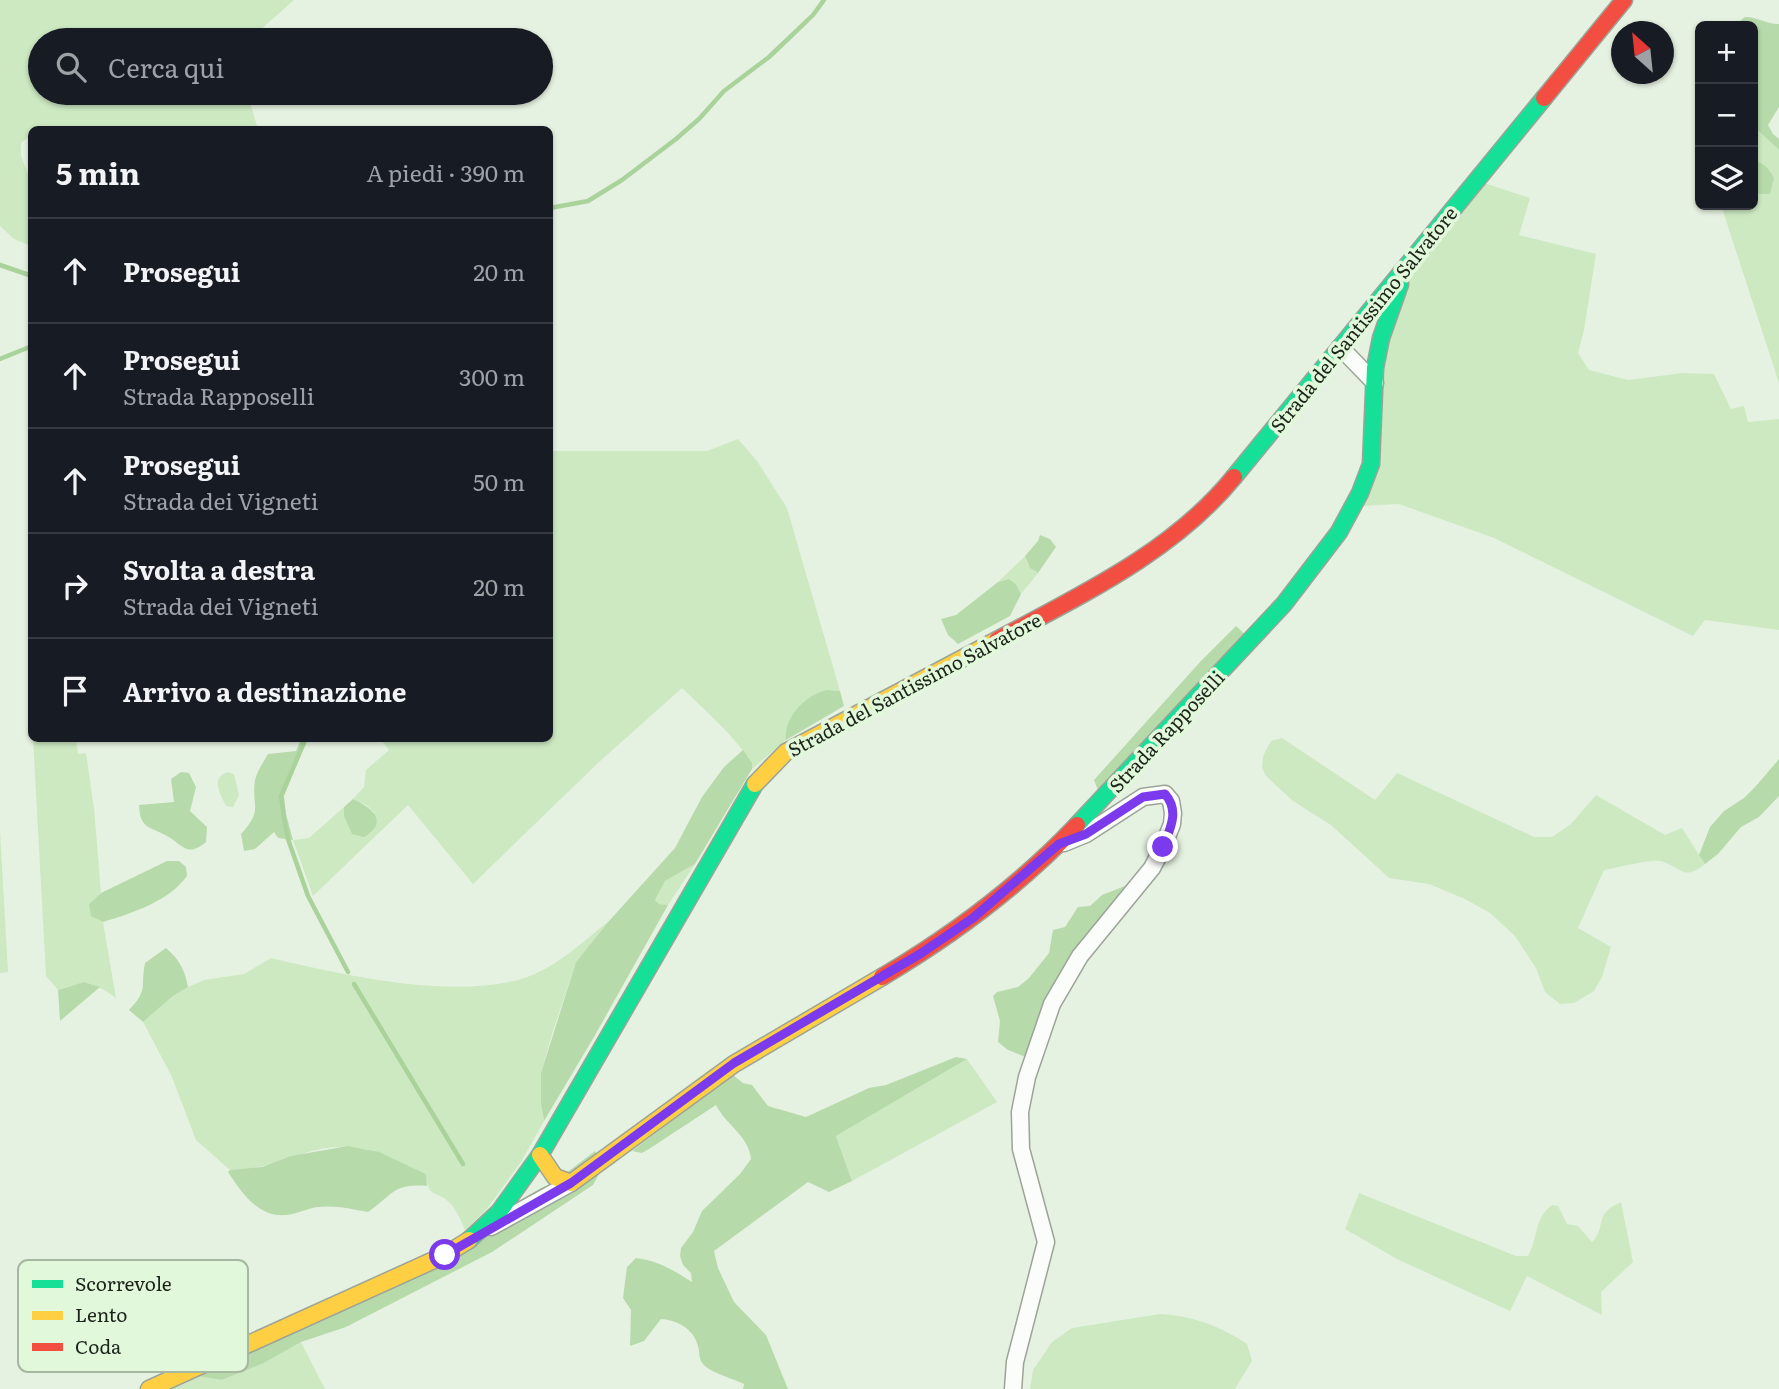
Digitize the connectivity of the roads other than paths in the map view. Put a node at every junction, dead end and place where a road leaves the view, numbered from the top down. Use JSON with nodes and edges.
{"nodes":[{"id":1,"x":1624,"y":0,"type":"edge"},
{"id":2,"x":1406,"y":268,"type":"junction"},
{"id":3,"x":1340,"y":347,"type":"junction"},
{"id":4,"x":1375,"y":383,"type":"junction"},
{"id":5,"x":1059,"y":844,"type":"junction"},
{"id":6,"x":540,"y":1155,"type":"junction"},
{"id":7,"x":571,"y":1183,"type":"junction"},
{"id":8,"x":482,"y":1232,"type":"junction"},
{"id":9,"x":248,"y":1344,"type":"edge"},
{"id":10,"x":187,"y":1372,"type":"edge"},
{"id":11,"x":149,"y":1389,"type":"edge"},
{"id":12,"x":1013,"y":1389,"type":"edge"}],
"edges":[{"from":1,"to":2,"type":"street","name":"Strada del Santissimo Salvatore"},
{"from":2,"to":3,"type":"street","name":"Strada del Santissimo Salvatore"},
{"from":2,"to":4,"type":"street","name":"Strada Rapposelli"},
{"from":3,"to":4,"type":"street"},
{"from":3,"to":6,"type":"street","name":"Strada del Santissimo Salvatore"},
{"from":4,"to":5,"type":"street","name":"Strada Rapposelli"},
{"from":5,"to":7,"type":"street","name":"Strada Rapposelli"},
{"from":5,"to":12,"type":"street"},
{"from":6,"to":7,"type":"street"},
{"from":6,"to":8,"type":"street","name":"Strada del Santissimo Salvatore"},
{"from":7,"to":8,"type":"street","name":"Strada Rapposelli"},
{"from":8,"to":9,"type":"street","name":"Strada del Santissimo Salvatore"},
{"from":10,"to":11,"type":"street","name":"Strada del Santissimo Salvatore"}]}
